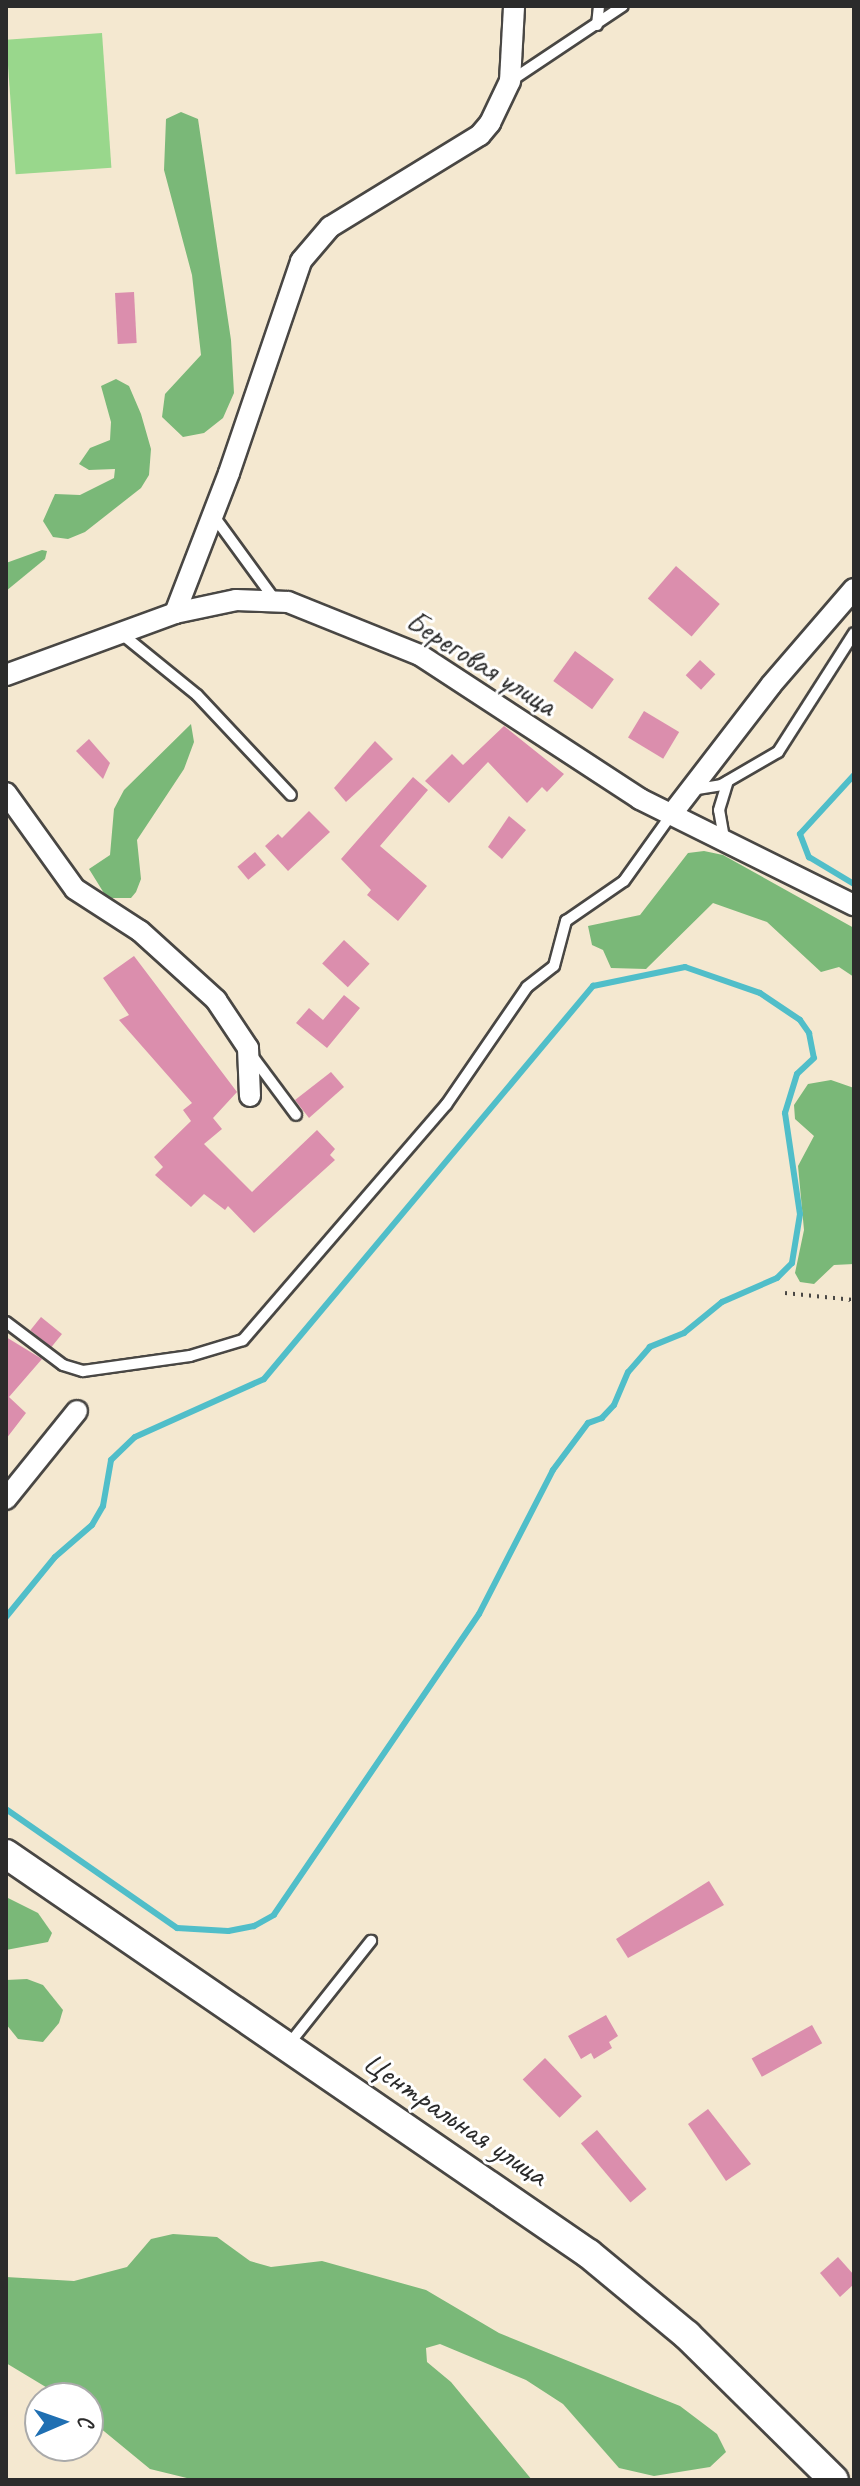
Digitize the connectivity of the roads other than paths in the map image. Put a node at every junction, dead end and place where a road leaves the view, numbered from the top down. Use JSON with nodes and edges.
{"nodes":[{"id":1,"x":514,"y":6,"type":"edge"},
{"id":2,"x":599,"y":6,"type":"edge"},
{"id":3,"x":623,"y":6,"type":"edge"},
{"id":4,"x":597,"y":25,"type":"junction"},
{"id":5,"x":510,"y":81,"type":"junction"},
{"id":6,"x":213,"y":515,"type":"junction"},
{"id":7,"x":854,"y":589,"type":"edge"},
{"id":8,"x":275,"y":600,"type":"junction"},
{"id":9,"x":175,"y":613,"type":"junction"},
{"id":10,"x":854,"y":633,"type":"edge"},
{"id":11,"x":123,"y":635,"type":"junction"},
{"id":12,"x":6,"y":675,"type":"edge"},
{"id":13,"x":728,"y":781,"type":"junction"},
{"id":14,"x":689,"y":790,"type":"junction"},
{"id":15,"x":6,"y":793,"type":"edge"},
{"id":16,"x":291,"y":795,"type":"dead end"},
{"id":17,"x":671,"y":815,"type":"junction"},
{"id":18,"x":724,"y":838,"type":"junction"},
{"id":19,"x":854,"y":905,"type":"edge"},
{"id":20,"x":248,"y":1048,"type":"junction"},
{"id":21,"x":250,"y":1096,"type":"dead end"},
{"id":22,"x":296,"y":1115,"type":"dead end"},
{"id":23,"x":6,"y":1322,"type":"edge"},
{"id":24,"x":77,"y":1411,"type":"dead end"},
{"id":25,"x":6,"y":1499,"type":"edge"},
{"id":26,"x":6,"y":1854,"type":"edge"},
{"id":27,"x":371,"y":1941,"type":"dead end"},
{"id":28,"x":287,"y":2046,"type":"junction"},
{"id":29,"x":834,"y":2480,"type":"edge"}],
"edges":[{"from":1,"to":5,"type":"street"},
{"from":2,"to":4,"type":"lane"},
{"from":3,"to":4,"type":"lane"},
{"from":4,"to":5,"type":"lane"},
{"from":5,"to":6,"type":"street"},
{"from":6,"to":8,"type":"lane"},
{"from":6,"to":9,"type":"street"},
{"from":7,"to":14,"type":"street"},
{"from":8,"to":9,"type":"street","name":"Береговая улица"},
{"from":8,"to":17,"type":"street","name":"Береговая улица"},
{"from":9,"to":11,"type":"street","name":"Береговая улица"},
{"from":10,"to":13,"type":"lane"},
{"from":11,"to":12,"type":"street","name":"Береговая улица"},
{"from":11,"to":16,"type":"lane"},
{"from":13,"to":14,"type":"lane"},
{"from":13,"to":18,"type":"lane"},
{"from":14,"to":17,"type":"street"},
{"from":15,"to":20,"type":"street"},
{"from":17,"to":18,"type":"street","name":"Береговая улица"},
{"from":17,"to":23,"type":"lane"},
{"from":18,"to":19,"type":"street","name":"Береговая улица"},
{"from":20,"to":21,"type":"street"},
{"from":20,"to":22,"type":"lane"},
{"from":24,"to":25,"type":"street"},
{"from":26,"to":28,"type":"street","name":"Центральная улица"},
{"from":27,"to":28,"type":"lane"},
{"from":28,"to":29,"type":"street","name":"Центральная улица"}]}
